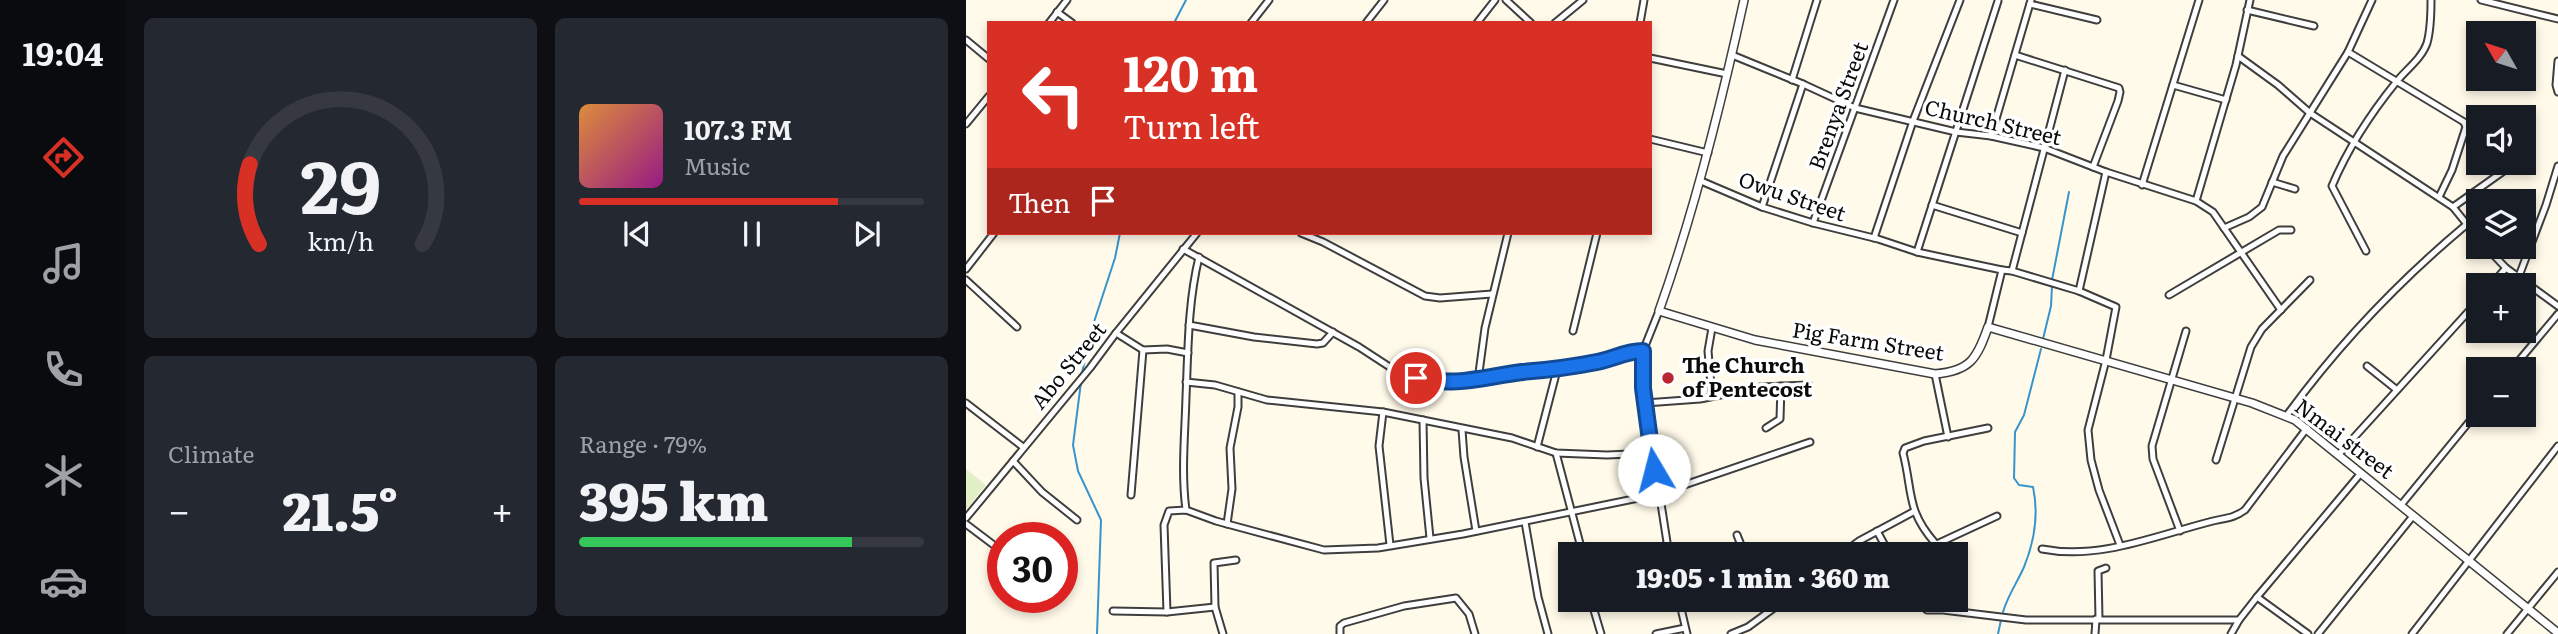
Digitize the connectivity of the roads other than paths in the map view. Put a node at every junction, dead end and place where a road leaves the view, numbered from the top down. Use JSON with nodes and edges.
{"nodes":[{"id":1,"x":1067,"y":0,"type":"edge"},
{"id":2,"x":1269,"y":0,"type":"edge"},
{"id":3,"x":1384,"y":0,"type":"edge"},
{"id":4,"x":1495,"y":0,"type":"edge"},
{"id":5,"x":1506,"y":0,"type":"edge"},
{"id":6,"x":1583,"y":0,"type":"edge"},
{"id":7,"x":1644,"y":0,"type":"edge"},
{"id":8,"x":1744,"y":0,"type":"edge"},
{"id":9,"x":1817,"y":0,"type":"edge"},
{"id":10,"x":1894,"y":0,"type":"edge"},
{"id":11,"x":1960,"y":0,"type":"edge"},
{"id":12,"x":2199,"y":0,"type":"edge"},
{"id":13,"x":2250,"y":0,"type":"edge"},
{"id":14,"x":2372,"y":0,"type":"edge"},
{"id":15,"x":2431,"y":0,"type":"edge"},
{"id":16,"x":2481,"y":0,"type":"edge"},
{"id":17,"x":1998,"y":1,"type":"edge"},
{"id":18,"x":2031,"y":2,"type":"edge"},
{"id":19,"x":2248,"y":10,"type":"junction"},
{"id":20,"x":1057,"y":12,"type":"junction"},
{"id":21,"x":2558,"y":19,"type":"edge"},
{"id":22,"x":2097,"y":20,"type":"dead end"},
{"id":23,"x":1050,"y":21,"type":"edge"},
{"id":24,"x":1069,"y":21,"type":"edge"},
{"id":25,"x":1253,"y":21,"type":"edge"},
{"id":26,"x":1368,"y":21,"type":"edge"},
{"id":27,"x":1478,"y":21,"type":"edge"},
{"id":28,"x":1529,"y":21,"type":"edge"},
{"id":29,"x":1557,"y":21,"type":"edge"},
{"id":30,"x":1640,"y":21,"type":"edge"},
{"id":31,"x":2314,"y":26,"type":"dead end"},
{"id":32,"x":966,"y":40,"type":"edge"},
{"id":33,"x":2348,"y":52,"type":"junction"},
{"id":34,"x":1732,"y":55,"type":"junction"},
{"id":35,"x":2015,"y":55,"type":"junction"},
{"id":36,"x":2238,"y":56,"type":"junction"},
{"id":37,"x":987,"y":57,"type":"edge"},
{"id":38,"x":1652,"y":58,"type":"edge"},
{"id":39,"x":2558,"y":61,"type":"edge"},
{"id":40,"x":2066,"y":70,"type":"junction"},
{"id":41,"x":1727,"y":74,"type":"junction"},
{"id":42,"x":1791,"y":80,"type":"junction"},
{"id":43,"x":2397,"y":81,"type":"junction"},
{"id":44,"x":1803,"y":83,"type":"junction"},
{"id":45,"x":2173,"y":85,"type":"junction"},
{"id":46,"x":2558,"y":92,"type":"edge"},
{"id":47,"x":987,"y":98,"type":"edge"},
{"id":48,"x":2226,"y":100,"type":"junction"},
{"id":49,"x":1855,"y":108,"type":"junction"},
{"id":50,"x":2310,"y":113,"type":"junction"},
{"id":51,"x":1913,"y":121,"type":"junction"},
{"id":52,"x":966,"y":124,"type":"edge"},
{"id":53,"x":1956,"y":132,"type":"junction"},
{"id":54,"x":1991,"y":136,"type":"junction"},
{"id":55,"x":1652,"y":139,"type":"edge"},
{"id":56,"x":2353,"y":142,"type":"junction"},
{"id":57,"x":2044,"y":148,"type":"junction"},
{"id":58,"x":1708,"y":153,"type":"junction"},
{"id":59,"x":2558,"y":166,"type":"edge"},
{"id":60,"x":2094,"y":167,"type":"junction"},
{"id":61,"x":2106,"y":172,"type":"junction"},
{"id":62,"x":2498,"y":175,"type":"edge"},
{"id":63,"x":1700,"y":181,"type":"junction"},
{"id":64,"x":2272,"y":182,"type":"junction"},
{"id":65,"x":2143,"y":185,"type":"junction"},
{"id":66,"x":2295,"y":189,"type":"dead end"},
{"id":67,"x":2439,"y":197,"type":"junction"},
{"id":68,"x":2196,"y":201,"type":"junction"},
{"id":69,"x":1932,"y":205,"type":"junction"},
{"id":70,"x":1762,"y":207,"type":"junction"},
{"id":71,"x":2453,"y":207,"type":"junction"},
{"id":72,"x":1813,"y":223,"type":"junction"},
{"id":73,"x":2466,"y":225,"type":"joint"},
{"id":74,"x":2224,"y":228,"type":"junction"},
{"id":75,"x":2291,"y":230,"type":"dead end"},
{"id":76,"x":2022,"y":233,"type":"junction"},
{"id":77,"x":992,"y":235,"type":"edge"},
{"id":78,"x":1195,"y":235,"type":"edge"},
{"id":79,"x":1307,"y":235,"type":"edge"},
{"id":80,"x":1507,"y":235,"type":"edge"},
{"id":81,"x":1597,"y":235,"type":"edge"},
{"id":82,"x":1874,"y":238,"type":"junction"},
{"id":83,"x":1184,"y":249,"type":"junction"},
{"id":84,"x":2366,"y":251,"type":"dead end"},
{"id":85,"x":1917,"y":252,"type":"junction"},
{"id":86,"x":2242,"y":253,"type":"junction"},
{"id":87,"x":1199,"y":257,"type":"junction"},
{"id":88,"x":2497,"y":259,"type":"edge"},
{"id":89,"x":2506,"y":268,"type":"junction"},
{"id":90,"x":966,"y":269,"type":"edge"},
{"id":91,"x":2002,"y":270,"type":"junction"},
{"id":92,"x":2012,"y":271,"type":"junction"},
{"id":93,"x":2502,"y":273,"type":"edge"},
{"id":94,"x":2514,"y":273,"type":"edge"},
{"id":95,"x":2520,"y":273,"type":"edge"},
{"id":96,"x":966,"y":280,"type":"edge"},
{"id":97,"x":2310,"y":280,"type":"dead end"},
{"id":98,"x":2536,"y":289,"type":"edge"},
{"id":99,"x":2079,"y":292,"type":"junction"},
{"id":100,"x":1492,"y":294,"type":"junction"},
{"id":101,"x":2169,"y":295,"type":"dead end"},
{"id":102,"x":2558,"y":306,"type":"edge"},
{"id":103,"x":2281,"y":310,"type":"junction"},
{"id":104,"x":1660,"y":312,"type":"junction"},
{"id":105,"x":2466,"y":314,"type":"edge"},
{"id":106,"x":2558,"y":314,"type":"edge"},
{"id":107,"x":1189,"y":325,"type":"junction"},
{"id":108,"x":1017,"y":327,"type":"dead end"},
{"id":109,"x":1987,"y":327,"type":"junction"},
{"id":110,"x":1712,"y":328,"type":"junction"},
{"id":111,"x":1573,"y":331,"type":"dead end"},
{"id":112,"x":2186,"y":331,"type":"dead end"},
{"id":113,"x":1333,"y":332,"type":"junction"},
{"id":114,"x":1116,"y":333,"type":"junction"},
{"id":115,"x":1143,"y":350,"type":"junction"},
{"id":116,"x":1643,"y":351,"type":"junction"},
{"id":117,"x":1188,"y":353,"type":"junction"},
{"id":118,"x":2522,"y":357,"type":"edge"},
{"id":119,"x":2106,"y":360,"type":"junction"},
{"id":120,"x":2367,"y":366,"type":"dead end"},
{"id":121,"x":1557,"y":370,"type":"junction"},
{"id":122,"x":1935,"y":374,"type":"junction"},
{"id":123,"x":1478,"y":380,"type":"junction"},
{"id":124,"x":2172,"y":380,"type":"junction"},
{"id":125,"x":1186,"y":382,"type":"junction"},
{"id":126,"x":1809,"y":385,"type":"dead end"},
{"id":127,"x":1781,"y":386,"type":"junction"},
{"id":128,"x":2397,"y":390,"type":"junction"},
{"id":129,"x":1238,"y":392,"type":"junction"},
{"id":130,"x":1712,"y":396,"type":"junction"},
{"id":131,"x":2235,"y":399,"type":"junction"},
{"id":132,"x":966,"y":403,"type":"edge"},
{"id":133,"x":1644,"y":403,"type":"junction"},
{"id":134,"x":1383,"y":412,"type":"junction"},
{"id":135,"x":2287,"y":415,"type":"junction"},
{"id":136,"x":1423,"y":420,"type":"junction"},
{"id":137,"x":2466,"y":426,"type":"edge"},
{"id":138,"x":1766,"y":428,"type":"dead end"},
{"id":139,"x":1988,"y":428,"type":"dead end"},
{"id":140,"x":2307,"y":428,"type":"junction"},
{"id":141,"x":1462,"y":430,"type":"junction"},
{"id":142,"x":1948,"y":437,"type":"junction"},
{"id":143,"x":1810,"y":442,"type":"dead end"},
{"id":144,"x":2558,"y":446,"type":"edge"},
{"id":145,"x":1023,"y":447,"type":"junction"},
{"id":146,"x":1537,"y":447,"type":"junction"},
{"id":147,"x":1652,"y":449,"type":"junction"},
{"id":148,"x":1556,"y":453,"type":"junction"},
{"id":149,"x":2339,"y":454,"type":"junction"},
{"id":150,"x":2216,"y":460,"type":"dead end"},
{"id":151,"x":1013,"y":461,"type":"junction"},
{"id":152,"x":2362,"y":472,"type":"junction"},
{"id":153,"x":1658,"y":494,"type":"junction"},
{"id":154,"x":1131,"y":495,"type":"dead end"},
{"id":155,"x":2401,"y":505,"type":"junction"},
{"id":156,"x":1186,"y":510,"type":"junction"},
{"id":157,"x":1571,"y":510,"type":"junction"},
{"id":158,"x":1913,"y":512,"type":"junction"},
{"id":159,"x":1997,"y":516,"type":"dead end"},
{"id":160,"x":2413,"y":516,"type":"junction"},
{"id":161,"x":966,"y":518,"type":"edge"},
{"id":162,"x":1077,"y":520,"type":"dead end"},
{"id":163,"x":1525,"y":522,"type":"junction"},
{"id":164,"x":966,"y":524,"type":"edge"},
{"id":165,"x":1227,"y":524,"type":"junction"},
{"id":166,"x":1476,"y":531,"type":"junction"},
{"id":167,"x":1877,"y":531,"type":"junction"},
{"id":168,"x":2180,"y":531,"type":"junction"},
{"id":169,"x":1737,"y":535,"type":"dead end"},
{"id":170,"x":1430,"y":538,"type":"junction"},
{"id":171,"x":987,"y":540,"type":"edge"},
{"id":172,"x":1580,"y":542,"type":"edge"},
{"id":173,"x":1667,"y":542,"type":"edge"},
{"id":174,"x":1740,"y":542,"type":"edge"},
{"id":175,"x":1860,"y":542,"type":"edge"},
{"id":176,"x":1883,"y":542,"type":"edge"},
{"id":177,"x":1934,"y":542,"type":"edge"},
{"id":178,"x":1937,"y":542,"type":"edge"},
{"id":179,"x":1390,"y":545,"type":"junction"},
{"id":180,"x":2120,"y":545,"type":"junction"},
{"id":181,"x":2042,"y":549,"type":"dead end"},
{"id":182,"x":1236,"y":560,"type":"dead end"},
{"id":183,"x":2468,"y":561,"type":"junction"},
{"id":184,"x":2106,"y":568,"type":"dead end"},
{"id":185,"x":2558,"y":572,"type":"edge"},
{"id":186,"x":2257,"y":597,"type":"junction"},
{"id":187,"x":1215,"y":607,"type":"junction"},
{"id":188,"x":2527,"y":609,"type":"junction"},
{"id":189,"x":1113,"y":611,"type":"dead end"},
{"id":190,"x":1167,"y":612,"type":"junction"},
{"id":191,"x":1595,"y":612,"type":"edge"},
{"id":192,"x":1682,"y":612,"type":"edge"},
{"id":193,"x":1769,"y":612,"type":"edge"},
{"id":194,"x":1959,"y":612,"type":"edge"},
{"id":195,"x":2097,"y":619,"type":"junction"},
{"id":196,"x":2239,"y":620,"type":"junction"},
{"id":197,"x":1686,"y":631,"type":"edge"},
{"id":198,"x":1223,"y":634,"type":"edge"},
{"id":199,"x":1340,"y":634,"type":"edge"},
{"id":200,"x":1475,"y":634,"type":"edge"},
{"id":201,"x":1548,"y":634,"type":"edge"},
{"id":202,"x":1601,"y":634,"type":"edge"},
{"id":203,"x":1656,"y":634,"type":"edge"},
{"id":204,"x":1731,"y":634,"type":"edge"},
{"id":205,"x":2095,"y":634,"type":"edge"},
{"id":206,"x":2231,"y":634,"type":"edge"},
{"id":207,"x":2308,"y":634,"type":"edge"},
{"id":208,"x":2318,"y":634,"type":"edge"},
{"id":209,"x":2412,"y":634,"type":"edge"},
{"id":210,"x":2507,"y":634,"type":"edge"},
{"id":211,"x":2558,"y":634,"type":"edge"}],
"edges":[{"from":1,"to":20,"type":"street"},
{"from":2,"to":25,"type":"street"},
{"from":3,"to":26,"type":"street"},
{"from":4,"to":27,"type":"street"},
{"from":5,"to":28,"type":"street"},
{"from":6,"to":29,"type":"street"},
{"from":7,"to":30,"type":"street"},
{"from":8,"to":34,"type":"street"},
{"from":9,"to":42,"type":"street"},
{"from":10,"to":49,"type":"street","name":"Brenya Street"},
{"from":11,"to":51,"type":"street"},
{"from":12,"to":45,"type":"street"},
{"from":13,"to":19,"type":"street"},
{"from":14,"to":33,"type":"street"},
{"from":15,"to":43,"type":"street"},
{"from":16,"to":21,"type":"street"},
{"from":17,"to":53,"type":"street"},
{"from":18,"to":22,"type":"street"},
{"from":18,"to":35,"type":"street"},
{"from":19,"to":31,"type":"street"},
{"from":19,"to":36,"type":"street"},
{"from":20,"to":23,"type":"street"},
{"from":20,"to":24,"type":"street"},
{"from":32,"to":37,"type":"street"},
{"from":33,"to":43,"type":"street"},
{"from":33,"to":50,"type":"street"},
{"from":34,"to":41,"type":"street"},
{"from":34,"to":42,"type":"street","name":"Church Street"},
{"from":35,"to":40,"type":"street"},
{"from":35,"to":54,"type":"street"},
{"from":36,"to":48,"type":"street"},
{"from":36,"to":50,"type":"street"},
{"from":38,"to":41,"type":"street"},
{"from":39,"to":46,"type":"street"},
{"from":40,"to":57,"type":"street"},
{"from":40,"to":60,"type":"street"},
{"from":41,"to":58,"type":"street"},
{"from":42,"to":44,"type":"street","name":"Church Street"},
{"from":43,"to":56,"type":"street"},
{"from":43,"to":67,"type":"street"},
{"from":44,"to":49,"type":"street","name":"Church Street"},
{"from":44,"to":70,"type":"street"},
{"from":45,"to":48,"type":"street"},
{"from":45,"to":65,"type":"street"},
{"from":47,"to":52,"type":"street"},
{"from":48,"to":68,"type":"street"},
{"from":49,"to":51,"type":"street","name":"Church Street"},
{"from":49,"to":72,"type":"street","name":"Brenya Street"},
{"from":50,"to":56,"type":"street"},
{"from":50,"to":64,"type":"street"},
{"from":51,"to":53,"type":"street","name":"Church Street"},
{"from":51,"to":82,"type":"street"},
{"from":53,"to":54,"type":"street","name":"Church Street"},
{"from":53,"to":69,"type":"street"},
{"from":54,"to":57,"type":"street","name":"Church Street"},
{"from":55,"to":58,"type":"street"},
{"from":56,"to":67,"type":"street"},
{"from":56,"to":84,"type":"street"},
{"from":57,"to":60,"type":"street","name":"Church Street"},
{"from":57,"to":76,"type":"street"},
{"from":58,"to":63,"type":"street"},
{"from":59,"to":95,"type":"street"},
{"from":60,"to":61,"type":"street","name":"Church Street"},
{"from":61,"to":65,"type":"street","name":"Church Street"},
{"from":61,"to":99,"type":"street"},
{"from":62,"to":71,"type":"street"},
{"from":63,"to":70,"type":"street","name":"Owu Street"},
{"from":63,"to":104,"type":"street"},
{"from":64,"to":66,"type":"street"},
{"from":64,"to":74,"type":"street"},
{"from":65,"to":68,"type":"street","name":"Church Street"},
{"from":67,"to":71,"type":"street"},
{"from":68,"to":74,"type":"street","name":"Church Street"},
{"from":69,"to":76,"type":"street"},
{"from":69,"to":85,"type":"street"},
{"from":70,"to":72,"type":"street","name":"Owu Street"},
{"from":71,"to":73,"type":"street"},
{"from":72,"to":82,"type":"street","name":"Owu Street"},
{"from":73,"to":135,"type":"street"},
{"from":74,"to":86,"type":"street","name":"Church Street"},
{"from":75,"to":86,"type":"street"},
{"from":76,"to":92,"type":"street"},
{"from":77,"to":90,"type":"street"},
{"from":78,"to":83,"type":"street","name":"Abo Street"},
{"from":79,"to":100,"type":"street"},
{"from":80,"to":100,"type":"street"},
{"from":81,"to":111,"type":"street"},
{"from":82,"to":85,"type":"street"},
{"from":83,"to":87,"type":"street"},
{"from":83,"to":114,"type":"street","name":"Abo Street"},
{"from":85,"to":91,"type":"street"},
{"from":86,"to":101,"type":"street"},
{"from":86,"to":103,"type":"street","name":"Church Street"},
{"from":87,"to":107,"type":"street"},
{"from":87,"to":113,"type":"street"},
{"from":88,"to":89,"type":"street"},
{"from":89,"to":93,"type":"street"},
{"from":89,"to":94,"type":"street"},
{"from":91,"to":92,"type":"street"},
{"from":91,"to":109,"type":"street","name":"Pig Farm Street"},
{"from":92,"to":99,"type":"street"},
{"from":96,"to":108,"type":"street"},
{"from":97,"to":103,"type":"street"},
{"from":98,"to":102,"type":"street"},
{"from":99,"to":119,"type":"street"},
{"from":100,"to":123,"type":"street"},
{"from":103,"to":131,"type":"street"},
{"from":104,"to":110,"type":"street","name":"Pig Farm Street"},
{"from":104,"to":116,"type":"street"},
{"from":105,"to":128,"type":"street"},
{"from":106,"to":118,"type":"street"},
{"from":107,"to":113,"type":"street"},
{"from":107,"to":117,"type":"street"},
{"from":109,"to":119,"type":"street","name":"Nmai street"},
{"from":109,"to":122,"type":"street","name":"Pig Farm Street"},
{"from":110,"to":122,"type":"street","name":"Pig Farm Street"},
{"from":110,"to":130,"type":"street"},
{"from":112,"to":124,"type":"street"},
{"from":113,"to":123,"type":"street"},
{"from":114,"to":115,"type":"street"},
{"from":114,"to":145,"type":"street","name":"Abo Street"},
{"from":115,"to":117,"type":"street"},
{"from":115,"to":154,"type":"street"},
{"from":116,"to":121,"type":"street"},
{"from":116,"to":133,"type":"street"},
{"from":117,"to":125,"type":"street"},
{"from":119,"to":124,"type":"street","name":"Nmai street"},
{"from":119,"to":180,"type":"street"},
{"from":120,"to":128,"type":"street"},
{"from":121,"to":123,"type":"street"},
{"from":121,"to":146,"type":"street"},
{"from":122,"to":142,"type":"street"},
{"from":124,"to":131,"type":"street","name":"Nmai street"},
{"from":124,"to":168,"type":"street"},
{"from":125,"to":129,"type":"street"},
{"from":125,"to":156,"type":"street"},
{"from":126,"to":127,"type":"street"},
{"from":127,"to":130,"type":"street"},
{"from":127,"to":138,"type":"street"},
{"from":128,"to":149,"type":"street"},
{"from":129,"to":134,"type":"street"},
{"from":129,"to":165,"type":"street"},
{"from":130,"to":133,"type":"street"},
{"from":131,"to":135,"type":"street","name":"Nmai street"},
{"from":131,"to":150,"type":"street"},
{"from":132,"to":145,"type":"street"},
{"from":133,"to":147,"type":"street"},
{"from":134,"to":136,"type":"street"},
{"from":134,"to":179,"type":"street"},
{"from":135,"to":140,"type":"street","name":"Nmai street"},
{"from":136,"to":141,"type":"street"},
{"from":136,"to":170,"type":"street"},
{"from":137,"to":155,"type":"street"},
{"from":139,"to":142,"type":"street"},
{"from":140,"to":149,"type":"street","name":"Nmai street"},
{"from":140,"to":168,"type":"street"},
{"from":141,"to":146,"type":"street"},
{"from":141,"to":166,"type":"street"},
{"from":142,"to":158,"type":"street"},
{"from":143,"to":153,"type":"street"},
{"from":144,"to":183,"type":"street"},
{"from":145,"to":151,"type":"street","name":"Abo Street"},
{"from":146,"to":148,"type":"street"},
{"from":147,"to":148,"type":"street"},
{"from":147,"to":153,"type":"street"},
{"from":148,"to":157,"type":"street"},
{"from":149,"to":152,"type":"street","name":"Nmai street"},
{"from":151,"to":161,"type":"street","name":"Abo Street"},
{"from":151,"to":162,"type":"street"},
{"from":152,"to":155,"type":"street","name":"Nmai street"},
{"from":152,"to":186,"type":"street"},
{"from":153,"to":157,"type":"street"},
{"from":153,"to":173,"type":"street"},
{"from":155,"to":160,"type":"street","name":"Nmai street"},
{"from":156,"to":165,"type":"street"},
{"from":156,"to":190,"type":"street"},
{"from":157,"to":163,"type":"street"},
{"from":157,"to":172,"type":"street"},
{"from":158,"to":167,"type":"street"},
{"from":158,"to":177,"type":"street"},
{"from":159,"to":178,"type":"street"},
{"from":160,"to":183,"type":"street","name":"Nmai street"},
{"from":160,"to":208,"type":"street"},
{"from":163,"to":166,"type":"street"},
{"from":163,"to":201,"type":"street"},
{"from":164,"to":171,"type":"street"},
{"from":165,"to":179,"type":"street"},
{"from":166,"to":170,"type":"street"},
{"from":167,"to":175,"type":"street"},
{"from":167,"to":176,"type":"street"},
{"from":168,"to":180,"type":"street"},
{"from":169,"to":174,"type":"street"},
{"from":170,"to":179,"type":"street"},
{"from":180,"to":181,"type":"street"},
{"from":182,"to":187,"type":"street"},
{"from":183,"to":188,"type":"street","name":"Nmai street"},
{"from":183,"to":209,"type":"street"},
{"from":184,"to":195,"type":"street"},
{"from":185,"to":188,"type":"street"},
{"from":186,"to":196,"type":"street"},
{"from":186,"to":207,"type":"street"},
{"from":187,"to":190,"type":"street"},
{"from":187,"to":198,"type":"street"},
{"from":188,"to":210,"type":"street"},
{"from":188,"to":211,"type":"street","name":"Nmai street"},
{"from":189,"to":190,"type":"street"},
{"from":191,"to":202,"type":"street"},
{"from":192,"to":197,"type":"street"},
{"from":193,"to":204,"type":"street"},
{"from":194,"to":195,"type":"street"},
{"from":195,"to":196,"type":"street"},
{"from":195,"to":205,"type":"street"},
{"from":196,"to":206,"type":"street"},
{"from":197,"to":203,"type":"street"},
{"from":199,"to":200,"type":"street"}]}
